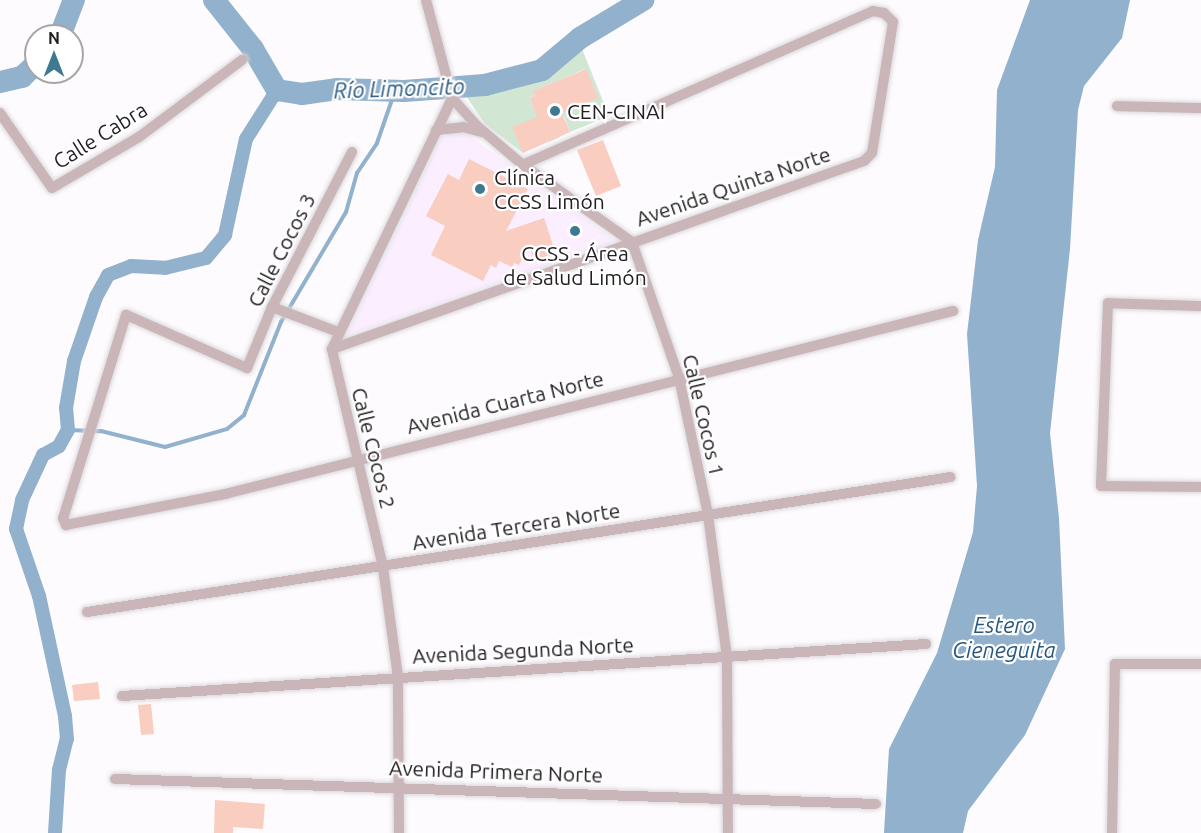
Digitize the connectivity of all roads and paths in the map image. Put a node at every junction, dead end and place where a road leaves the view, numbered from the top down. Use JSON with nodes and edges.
{"nodes":[{"id":1,"x":426,"y":0,"type":"edge"},
{"id":2,"x":242,"y":60,"type":"dead end"},
{"id":3,"x":452,"y":98,"type":"junction"},
{"id":4,"x":1117,"y":106,"type":"dead end"},
{"id":5,"x":1201,"y":108,"type":"edge"},
{"id":6,"x":0,"y":113,"type":"edge"},
{"id":7,"x":436,"y":130,"type":"junction"},
{"id":8,"x":485,"y":133,"type":"junction"},
{"id":9,"x":352,"y":152,"type":"dead end"},
{"id":10,"x":523,"y":165,"type":"junction"},
{"id":11,"x":632,"y":242,"type":"junction"},
{"id":12,"x":1201,"y":306,"type":"edge"},
{"id":13,"x":272,"y":307,"type":"junction"},
{"id":14,"x":953,"y":311,"type":"dead end"},
{"id":15,"x":338,"y":332,"type":"junction"},
{"id":16,"x":332,"y":349,"type":"junction"},
{"id":17,"x":679,"y":378,"type":"junction"},
{"id":18,"x":358,"y":459,"type":"junction"},
{"id":19,"x":951,"y":477,"type":"dead end"},
{"id":20,"x":1201,"y":487,"type":"edge"},
{"id":21,"x":708,"y":515,"type":"junction"},
{"id":22,"x":66,"y":525,"type":"joint"},
{"id":23,"x":383,"y":567,"type":"junction"},
{"id":24,"x":87,"y":612,"type":"dead end"},
{"id":25,"x":926,"y":644,"type":"dead end"},
{"id":26,"x":727,"y":657,"type":"junction"},
{"id":27,"x":1201,"y":664,"type":"edge"},
{"id":28,"x":398,"y":677,"type":"junction"},
{"id":29,"x":122,"y":696,"type":"dead end"},
{"id":30,"x":115,"y":779,"type":"dead end"},
{"id":31,"x":400,"y":787,"type":"junction"},
{"id":32,"x":729,"y":798,"type":"junction"},
{"id":33,"x":876,"y":804,"type":"dead end"},
{"id":34,"x":399,"y":833,"type":"edge"},
{"id":35,"x":728,"y":833,"type":"edge"},
{"id":36,"x":1112,"y":833,"type":"edge"}],
"edges":[{"from":1,"to":3,"type":"street"},
{"from":2,"to":6,"type":"street","name":"Calle Cabra"},
{"from":3,"to":7,"type":"street"},
{"from":3,"to":8,"type":"street"},
{"from":4,"to":5,"type":"street"},
{"from":7,"to":8,"type":"street"},
{"from":7,"to":15,"type":"street"},
{"from":8,"to":10,"type":"street"},
{"from":9,"to":13,"type":"street","name":"Calle Cocos 3"},
{"from":10,"to":11,"type":"street"},
{"from":10,"to":11,"type":"street","name":"Avenida Quinta Norte"},
{"from":11,"to":16,"type":"street","name":"Avenida Quinta Norte"},
{"from":11,"to":17,"type":"street","name":"Calle Cocos 1"},
{"from":12,"to":20,"type":"street"},
{"from":13,"to":15,"type":"street"},
{"from":13,"to":22,"type":"street","name":"Calle Cocos 3"},
{"from":14,"to":17,"type":"street","name":"Avenida Cuarta Norte"},
{"from":15,"to":16,"type":"street"},
{"from":16,"to":18,"type":"street","name":"Calle Cocos 2"},
{"from":17,"to":18,"type":"street","name":"Avenida Cuarta Norte"},
{"from":17,"to":21,"type":"street","name":"Calle Cocos 1"},
{"from":18,"to":22,"type":"street","name":"Avenida Cuarta Norte"},
{"from":18,"to":23,"type":"street","name":"Calle Cocos 2"},
{"from":19,"to":21,"type":"street","name":"Avenida Tercera Norte"},
{"from":21,"to":23,"type":"street","name":"Avenida Tercera Norte"},
{"from":21,"to":26,"type":"street","name":"Calle Cocos 1"},
{"from":23,"to":24,"type":"street","name":"Avenida Tercera Norte"},
{"from":23,"to":28,"type":"street","name":"Calle Cocos 2"},
{"from":25,"to":26,"type":"street","name":"Avenida Segunda Norte"},
{"from":26,"to":28,"type":"street","name":"Avenida Segunda Norte"},
{"from":26,"to":32,"type":"street","name":"Calle Cocos 1"},
{"from":27,"to":36,"type":"street"},
{"from":28,"to":29,"type":"street","name":"Avenida Segunda Norte"},
{"from":28,"to":31,"type":"street","name":"Calle Cocos 2"},
{"from":30,"to":31,"type":"street","name":"Avenida Primera Norte"},
{"from":31,"to":32,"type":"street","name":"Avenida Primera Norte"},
{"from":31,"to":34,"type":"street","name":"Calle Cocos 2"},
{"from":32,"to":33,"type":"street","name":"Avenida Primera Norte"},
{"from":32,"to":35,"type":"street","name":"Calle Cocos 1"}]}
